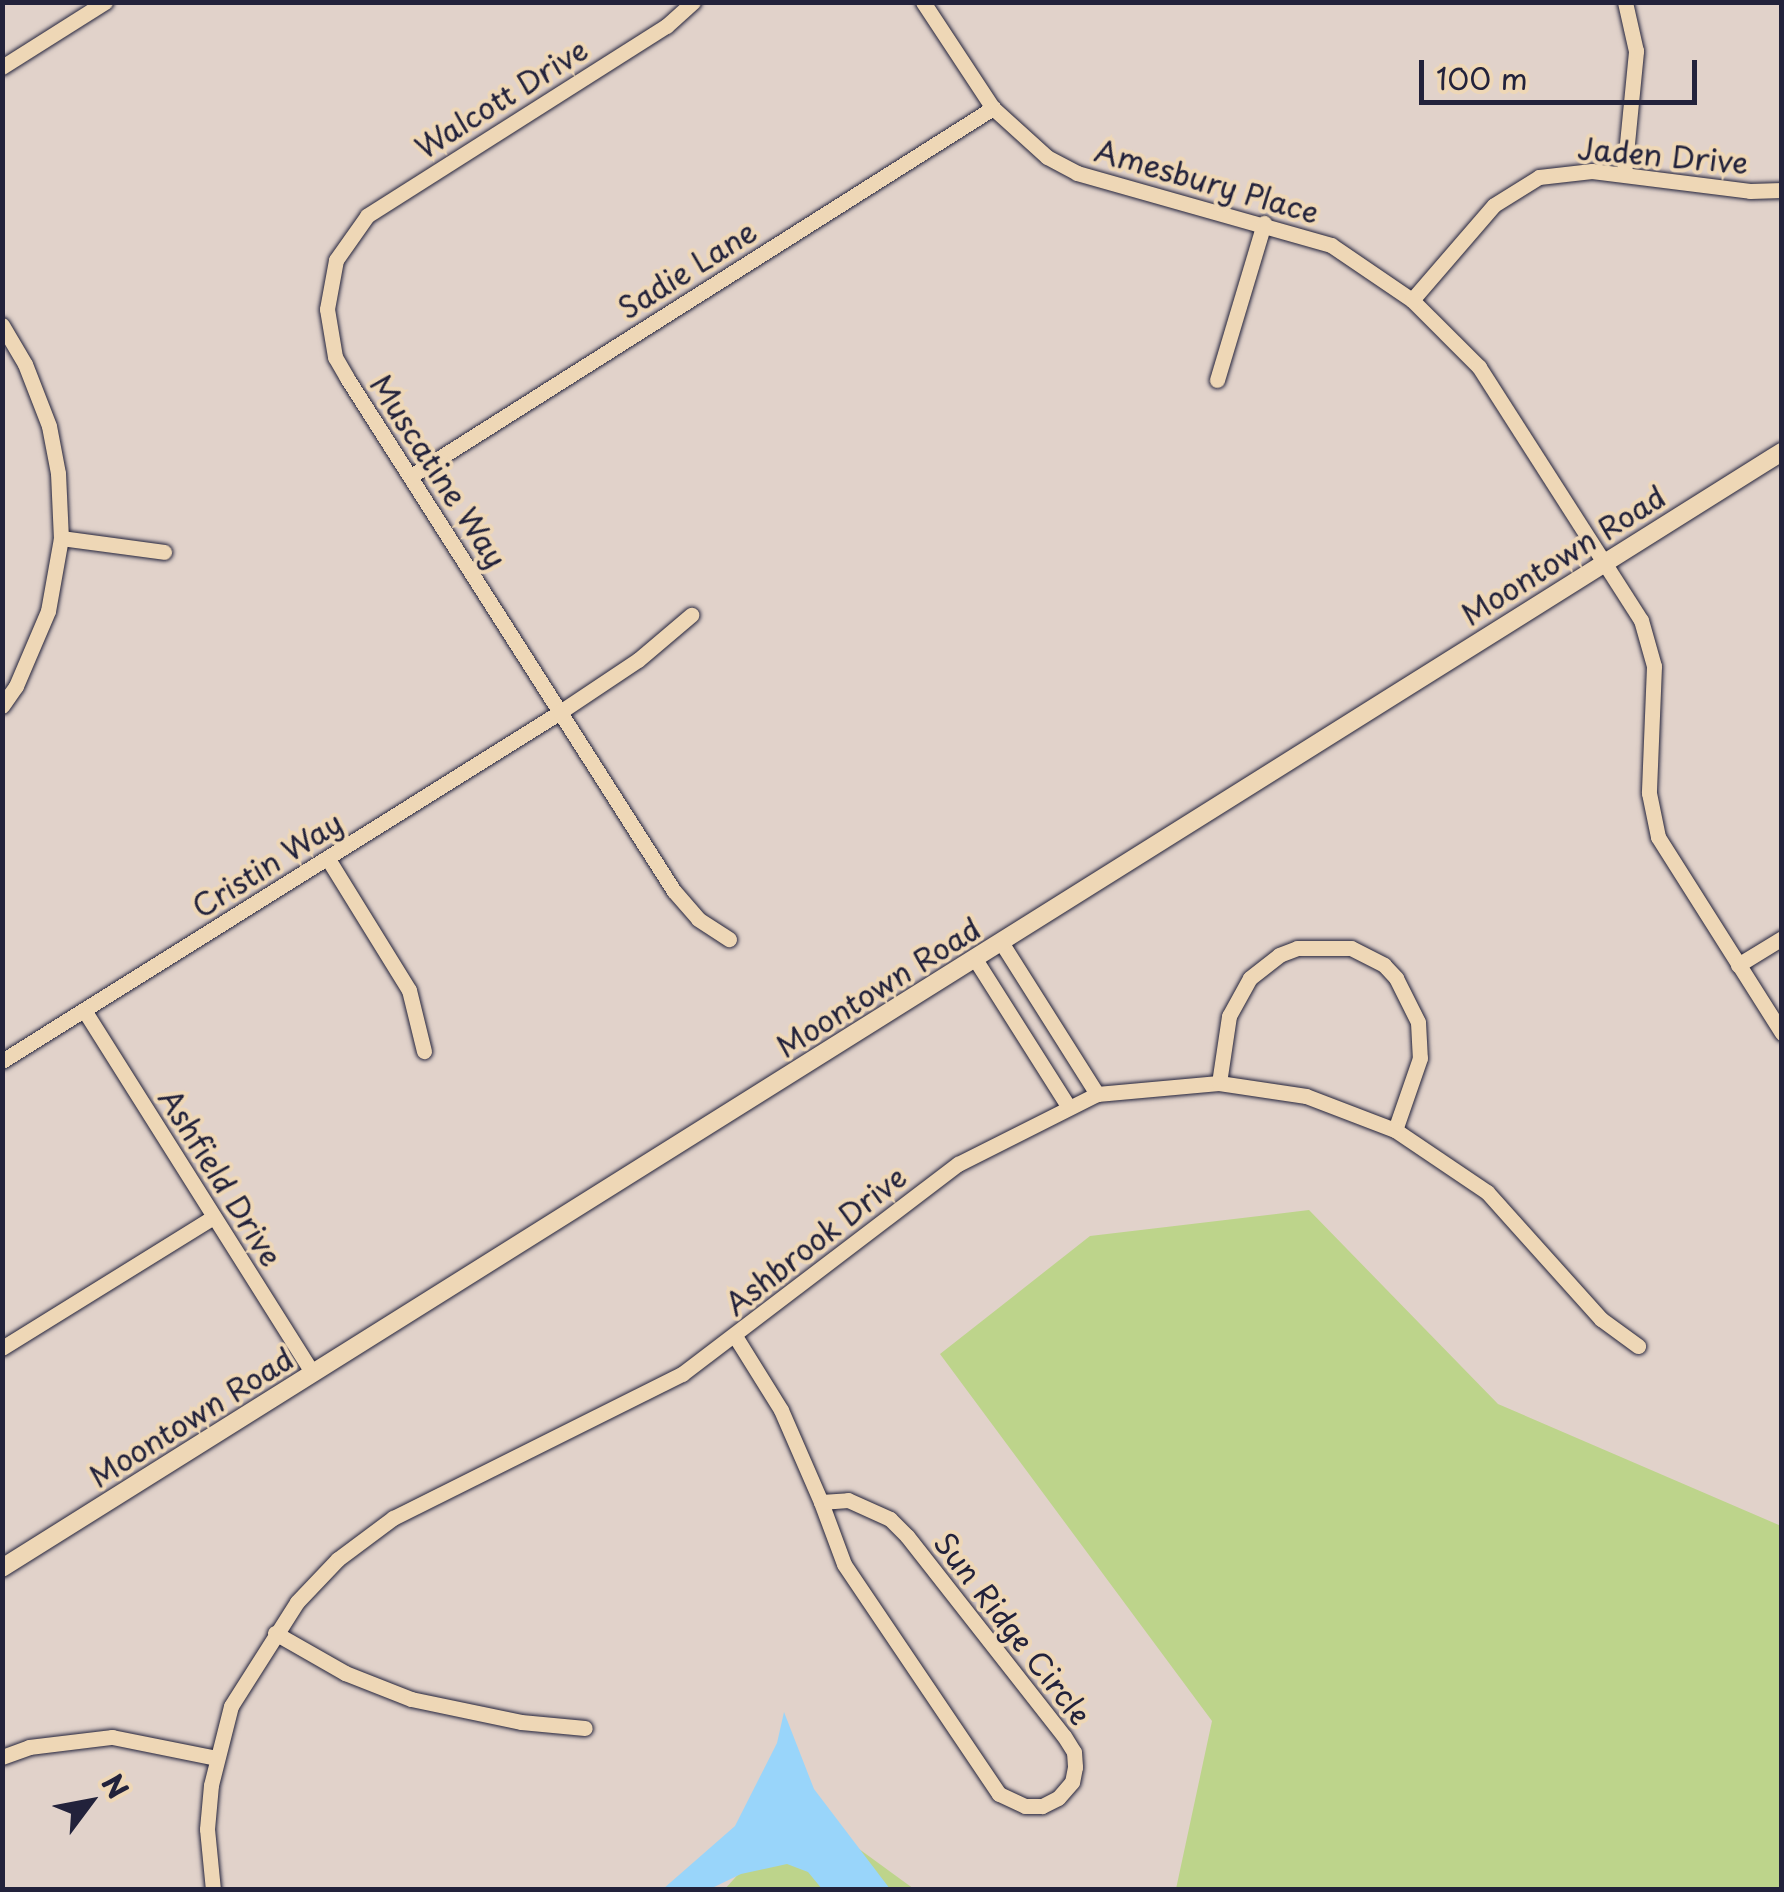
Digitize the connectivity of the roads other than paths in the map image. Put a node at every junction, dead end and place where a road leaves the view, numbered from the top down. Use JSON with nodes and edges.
{"nodes":[{"id":1,"x":105,"y":2,"type":"edge"},
{"id":2,"x":693,"y":2,"type":"edge"},
{"id":3,"x":922,"y":2,"type":"edge"},
{"id":4,"x":1625,"y":2,"type":"edge"},
{"id":5,"x":2,"y":67,"type":"edge"},
{"id":6,"x":993,"y":108,"type":"junction"},
{"id":7,"x":1624,"y":174,"type":"junction"},
{"id":8,"x":1782,"y":190,"type":"edge"},
{"id":9,"x":1264,"y":224,"type":"junction"},
{"id":10,"x":343,"y":245,"type":"joint"},
{"id":11,"x":1412,"y":300,"type":"junction"},
{"id":12,"x":2,"y":325,"type":"edge"},
{"id":13,"x":1217,"y":380,"type":"dead end"},
{"id":14,"x":1782,"y":452,"type":"edge"},
{"id":15,"x":411,"y":476,"type":"junction"},
{"id":16,"x":61,"y":538,"type":"junction"},
{"id":17,"x":164,"y":552,"type":"dead end"},
{"id":18,"x":1606,"y":561,"type":"junction"},
{"id":19,"x":692,"y":615,"type":"dead end"},
{"id":20,"x":2,"y":706,"type":"edge"},
{"id":21,"x":560,"y":712,"type":"junction"},
{"id":22,"x":328,"y":859,"type":"junction"},
{"id":23,"x":728,"y":938,"type":"dead end"},
{"id":24,"x":1782,"y":938,"type":"edge"},
{"id":25,"x":1001,"y":942,"type":"junction"},
{"id":26,"x":974,"y":958,"type":"junction"},
{"id":27,"x":1738,"y":965,"type":"junction"},
{"id":28,"x":84,"y":1010,"type":"junction"},
{"id":29,"x":1782,"y":1033,"type":"edge"},
{"id":30,"x":424,"y":1051,"type":"dead end"},
{"id":31,"x":2,"y":1060,"type":"edge"},
{"id":32,"x":1219,"y":1083,"type":"junction"},
{"id":33,"x":1098,"y":1094,"type":"junction"},
{"id":34,"x":1068,"y":1106,"type":"junction"},
{"id":35,"x":1395,"y":1130,"type":"junction"},
{"id":36,"x":212,"y":1217,"type":"junction"},
{"id":37,"x":735,"y":1336,"type":"junction"},
{"id":38,"x":1638,"y":1346,"type":"dead end"},
{"id":39,"x":2,"y":1348,"type":"edge"},
{"id":40,"x":313,"y":1373,"type":"junction"},
{"id":41,"x":820,"y":1502,"type":"junction"},
{"id":42,"x":2,"y":1568,"type":"edge"},
{"id":43,"x":275,"y":1633,"type":"junction"},
{"id":44,"x":586,"y":1728,"type":"dead end"},
{"id":45,"x":2,"y":1756,"type":"edge"},
{"id":46,"x":216,"y":1758,"type":"junction"},
{"id":47,"x":213,"y":1890,"type":"edge"}],
"edges":[{"from":1,"to":5,"type":"street"},
{"from":2,"to":10,"type":"street","name":"Walcott Drive"},
{"from":3,"to":6,"type":"street","name":"Amesbury Place"},
{"from":4,"to":7,"type":"street"},
{"from":6,"to":9,"type":"street","name":"Amesbury Place"},
{"from":6,"to":15,"type":"street","name":"Sadie Lane"},
{"from":7,"to":8,"type":"street","name":"Jaden Drive"},
{"from":7,"to":11,"type":"street","name":"Jaden Drive"},
{"from":9,"to":11,"type":"street","name":"Amesbury Place"},
{"from":9,"to":13,"type":"street"},
{"from":10,"to":15,"type":"street","name":"Muscatine Way"},
{"from":11,"to":18,"type":"street","name":"Amesbury Place"},
{"from":12,"to":16,"type":"street"},
{"from":14,"to":18,"type":"street","name":"Moontown Road"},
{"from":15,"to":21,"type":"street","name":"Muscatine Way"},
{"from":16,"to":17,"type":"street"},
{"from":16,"to":20,"type":"street"},
{"from":18,"to":25,"type":"street","name":"Moontown Road"},
{"from":18,"to":27,"type":"street","name":"Amesbury Place"},
{"from":19,"to":21,"type":"street","name":"Cristin Way"},
{"from":21,"to":22,"type":"street","name":"Cristin Way"},
{"from":21,"to":23,"type":"street","name":"Muscatine Way"},
{"from":22,"to":28,"type":"street","name":"Cristin Way"},
{"from":22,"to":30,"type":"street"},
{"from":24,"to":27,"type":"street"},
{"from":25,"to":26,"type":"street","name":"Moontown Road"},
{"from":25,"to":33,"type":"street"},
{"from":26,"to":34,"type":"street"},
{"from":26,"to":40,"type":"street","name":"Moontown Road"},
{"from":27,"to":29,"type":"street","name":"Amesbury Place"},
{"from":28,"to":31,"type":"street","name":"Cristin Way"},
{"from":28,"to":36,"type":"street","name":"Ashfield Drive"},
{"from":32,"to":33,"type":"street","name":"Ashbrook Drive"},
{"from":32,"to":35,"type":"street","name":"Ashbrook Drive"},
{"from":32,"to":35,"type":"street"},
{"from":33,"to":34,"type":"street","name":"Ashbrook Drive"},
{"from":34,"to":37,"type":"street","name":"Ashbrook Drive"},
{"from":35,"to":38,"type":"street","name":"Ashbrook Drive"},
{"from":36,"to":39,"type":"street"},
{"from":36,"to":40,"type":"street","name":"Ashfield Drive"},
{"from":37,"to":41,"type":"street","name":"Sun Ridge Circle"},
{"from":37,"to":43,"type":"street","name":"Ashbrook Drive"},
{"from":40,"to":42,"type":"street","name":"Moontown Road"},
{"from":41,"to":41,"type":"street","name":"Sun Ridge Circle"},
{"from":43,"to":44,"type":"street"},
{"from":43,"to":46,"type":"street","name":"Ashbrook Drive"},
{"from":45,"to":46,"type":"street"},
{"from":46,"to":47,"type":"street","name":"Ashbrook Drive"}]}
